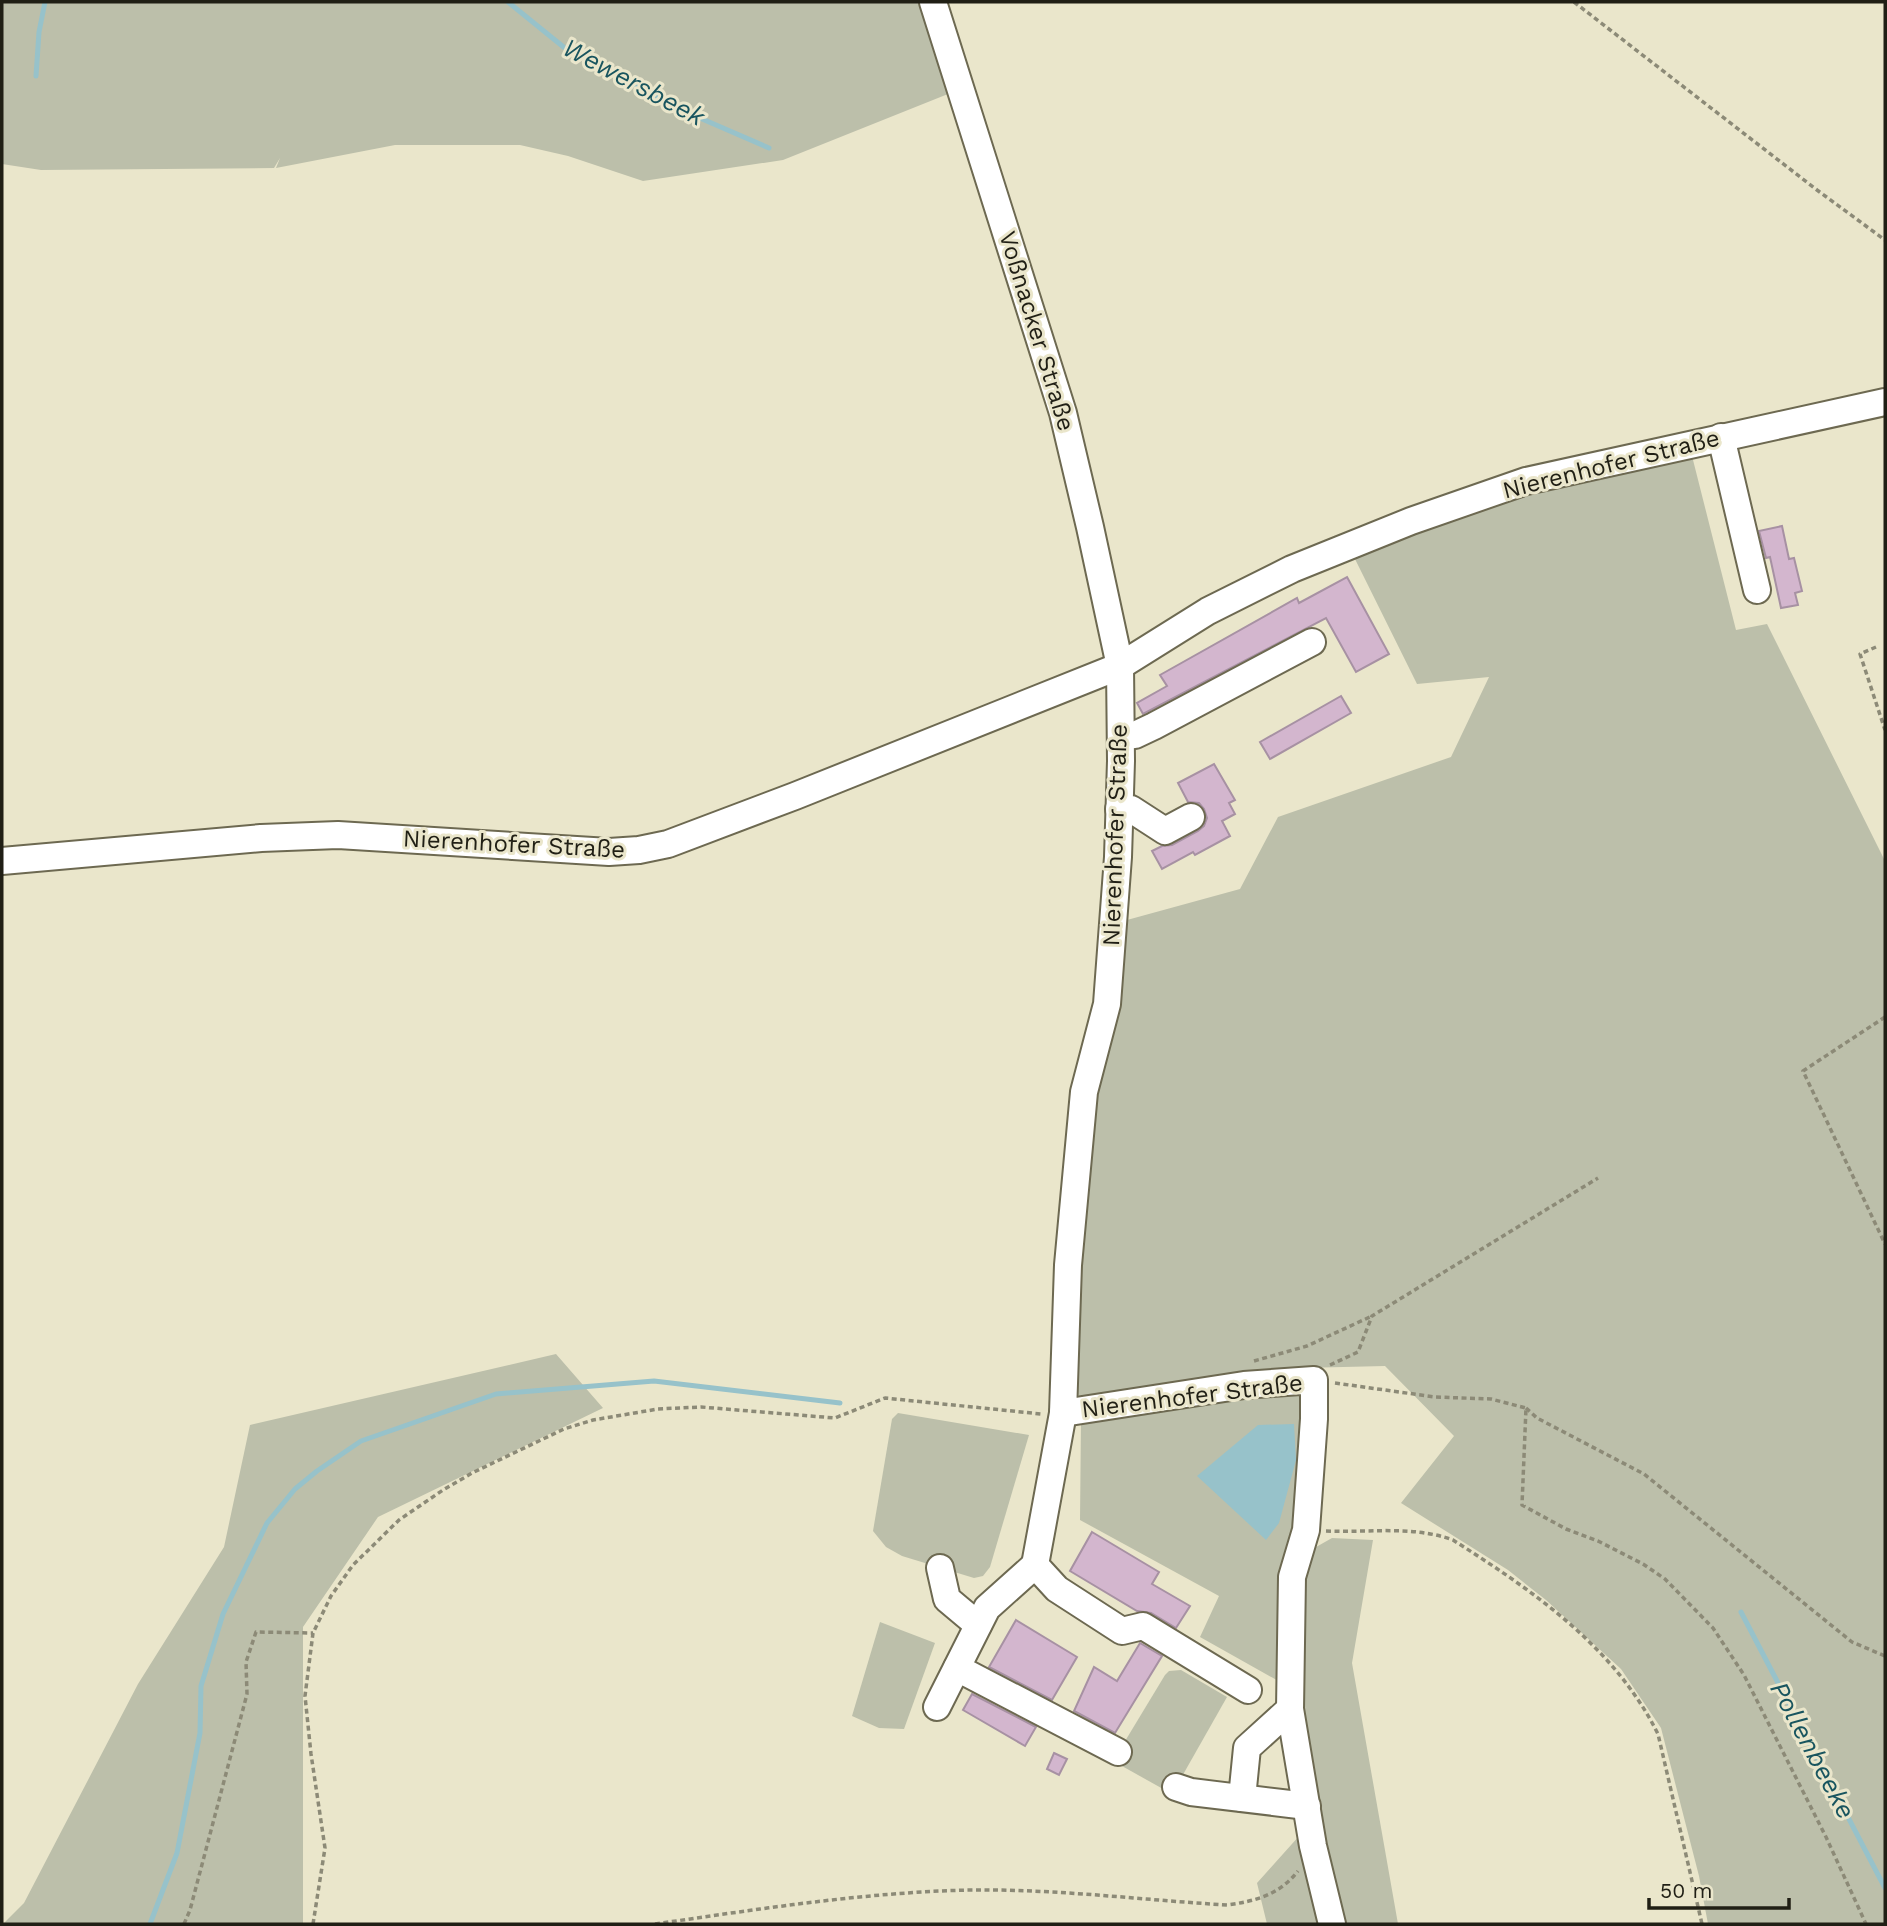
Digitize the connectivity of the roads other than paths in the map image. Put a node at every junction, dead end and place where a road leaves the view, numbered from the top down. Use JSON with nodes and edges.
{"nodes":[{"id":1,"x":933,"y":2,"type":"edge"},
{"id":2,"x":1885,"y":402,"type":"edge"},
{"id":3,"x":1721,"y":438,"type":"junction"},
{"id":4,"x":1757,"y":590,"type":"dead end"},
{"id":5,"x":1312,"y":642,"type":"dead end"},
{"id":6,"x":1120,"y":666,"type":"junction"},
{"id":7,"x":1121,"y":737,"type":"junction"},
{"id":8,"x":1119,"y":809,"type":"junction"},
{"id":9,"x":1191,"y":817,"type":"dead end"},
{"id":10,"x":2,"y":861,"type":"edge"},
{"id":11,"x":1063,"y":1410,"type":"junction"},
{"id":12,"x":1035,"y":1565,"type":"junction"},
{"id":13,"x":940,"y":1568,"type":"dead end"},
{"id":14,"x":978,"y":1625,"type":"junction"},
{"id":15,"x":957,"y":1668,"type":"junction"},
{"id":16,"x":1248,"y":1690,"type":"dead end"},
{"id":17,"x":937,"y":1707,"type":"dead end"},
{"id":18,"x":1290,"y":1709,"type":"junction"},
{"id":19,"x":1118,"y":1752,"type":"dead end"},
{"id":20,"x":1175,"y":1787,"type":"dead end"},
{"id":21,"x":1241,"y":1798,"type":"junction"},
{"id":22,"x":1307,"y":1806,"type":"junction"},
{"id":23,"x":1332,"y":1924,"type":"edge"}],
"edges":[{"from":1,"to":6,"type":"street","name":"Voßnacker Straße"},
{"from":2,"to":3,"type":"street","name":"Nierenhofer Straße"},
{"from":3,"to":4,"type":"street"},
{"from":3,"to":6,"type":"street","name":"Nierenhofer Straße"},
{"from":5,"to":7,"type":"street"},
{"from":6,"to":7,"type":"street","name":"Nierenhofer Straße"},
{"from":6,"to":10,"type":"street","name":"Nierenhofer Straße"},
{"from":7,"to":8,"type":"street","name":"Nierenhofer Straße"},
{"from":8,"to":9,"type":"street"},
{"from":8,"to":11,"type":"street","name":"Nierenhofer Straße"},
{"from":11,"to":12,"type":"street"},
{"from":11,"to":18,"type":"street","name":"Nierenhofer Straße"},
{"from":12,"to":14,"type":"street"},
{"from":12,"to":16,"type":"street"},
{"from":13,"to":14,"type":"street"},
{"from":14,"to":15,"type":"street"},
{"from":15,"to":17,"type":"street"},
{"from":15,"to":19,"type":"street"},
{"from":18,"to":21,"type":"street"},
{"from":18,"to":22,"type":"street","name":"Nierenhofer Straße"},
{"from":20,"to":21,"type":"street"},
{"from":21,"to":22,"type":"street"},
{"from":22,"to":23,"type":"street","name":"Nierenhofer Straße"}]}
